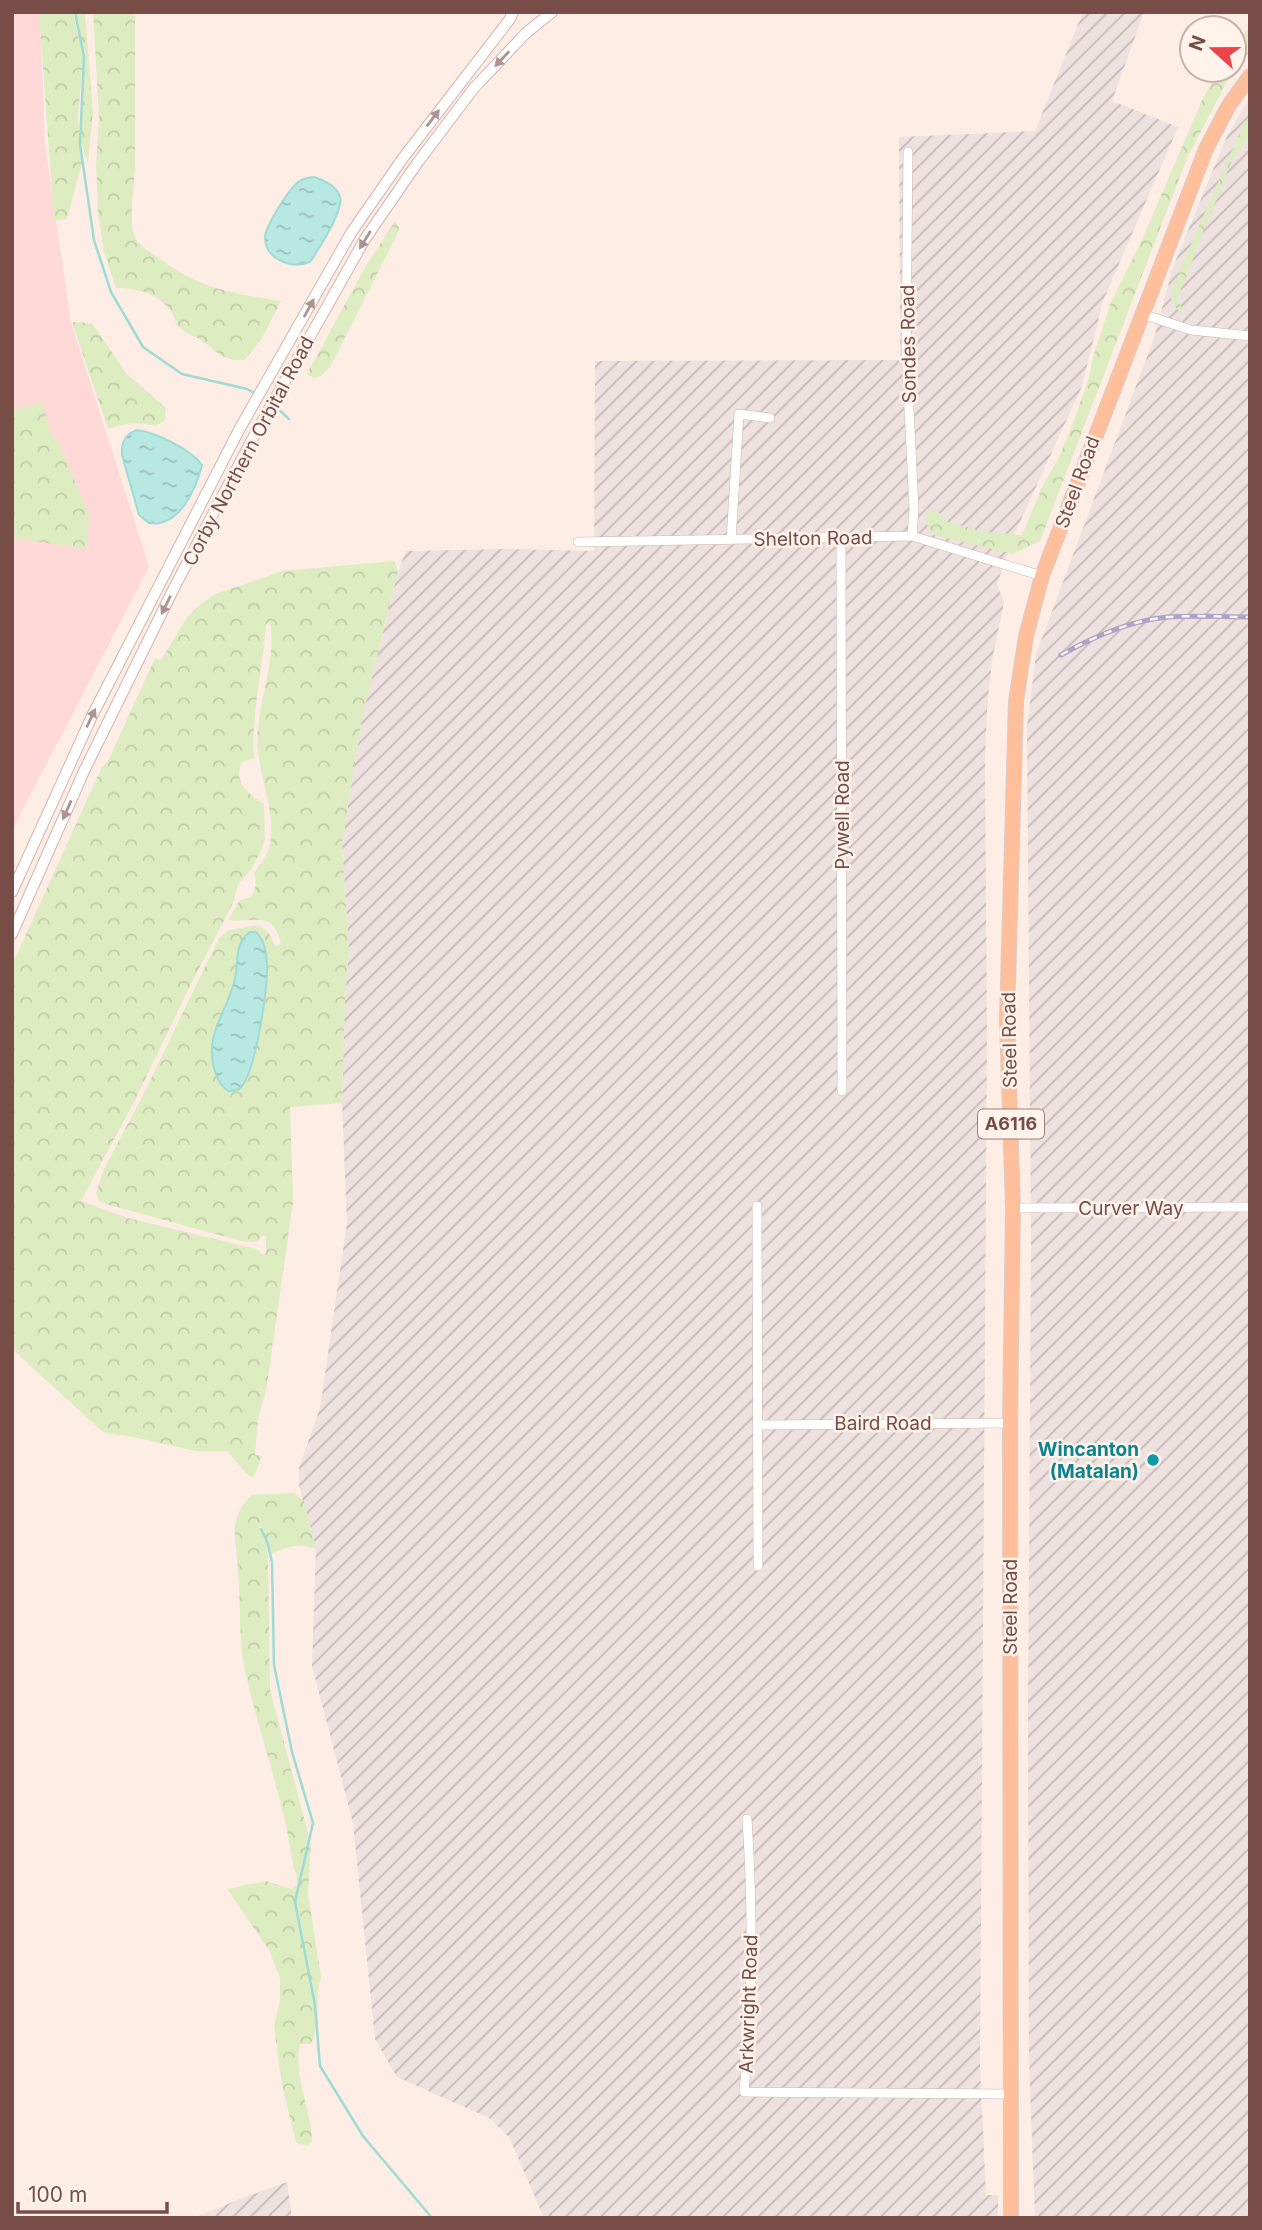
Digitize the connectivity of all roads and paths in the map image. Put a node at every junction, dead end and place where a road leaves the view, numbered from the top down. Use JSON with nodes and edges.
{"nodes":[{"id":1,"x":513,"y":12,"type":"edge"},
{"id":2,"x":552,"y":12,"type":"edge"},
{"id":3,"x":1250,"y":76,"type":"edge"},
{"id":4,"x":908,"y":152,"type":"dead end"},
{"id":5,"x":1142,"y":314,"type":"junction"},
{"id":6,"x":1250,"y":336,"type":"edge"},
{"id":7,"x":770,"y":418,"type":"dead end"},
{"id":8,"x":912,"y":536,"type":"junction"},
{"id":9,"x":841,"y":538,"type":"junction"},
{"id":10,"x":731,"y":540,"type":"junction"},
{"id":11,"x":578,"y":542,"type":"dead end"},
{"id":12,"x":1042,"y":576,"type":"junction"},
{"id":13,"x":12,"y":892,"type":"edge"},
{"id":14,"x":12,"y":934,"type":"edge"},
{"id":15,"x":842,"y":1091,"type":"dead end"},
{"id":16,"x":757,"y":1206,"type":"dead end"},
{"id":17,"x":1013,"y":1208,"type":"junction"},
{"id":18,"x":1250,"y":1208,"type":"edge"},
{"id":19,"x":1010,"y":1423,"type":"junction"},
{"id":20,"x":757,"y":1425,"type":"junction"},
{"id":21,"x":758,"y":1566,"type":"dead end"},
{"id":22,"x":747,"y":1819,"type":"dead end"},
{"id":23,"x":1010,"y":2094,"type":"junction"},
{"id":24,"x":1011,"y":2218,"type":"edge"}],
"edges":[{"from":13,"to":1,"type":"street","name":"Corby Northern Orbital Road","one_way":true},
{"from":2,"to":14,"type":"street","name":"Corby Northern Orbital Road","one_way":true},
{"from":3,"to":5,"type":"main road","name":"Steel Road","number":"A6116"},
{"from":4,"to":8,"type":"street","name":"Sondes Road"},
{"from":5,"to":6,"type":"street"},
{"from":5,"to":12,"type":"main road","name":"Steel Road","number":"A6116"},
{"from":7,"to":10,"type":"street"},
{"from":8,"to":9,"type":"street","name":"Shelton Road"},
{"from":8,"to":12,"type":"street","name":"Shelton Road"},
{"from":9,"to":10,"type":"street","name":"Shelton Road"},
{"from":9,"to":15,"type":"street","name":"Pywell Road"},
{"from":10,"to":11,"type":"street","name":"Shelton Road"},
{"from":12,"to":17,"type":"main road","name":"Steel Road","number":"A6116"},
{"from":16,"to":20,"type":"street"},
{"from":17,"to":18,"type":"street","name":"Curver Way"},
{"from":17,"to":19,"type":"main road","name":"Steel Road","number":"A6116"},
{"from":19,"to":20,"type":"street","name":"Baird Road"},
{"from":19,"to":23,"type":"main road","name":"Steel Road","number":"A6116"},
{"from":20,"to":21,"type":"street"},
{"from":22,"to":23,"type":"street","name":"Arkwright Road"},
{"from":23,"to":24,"type":"main road","name":"Steel Road","number":"A6116"}]}
